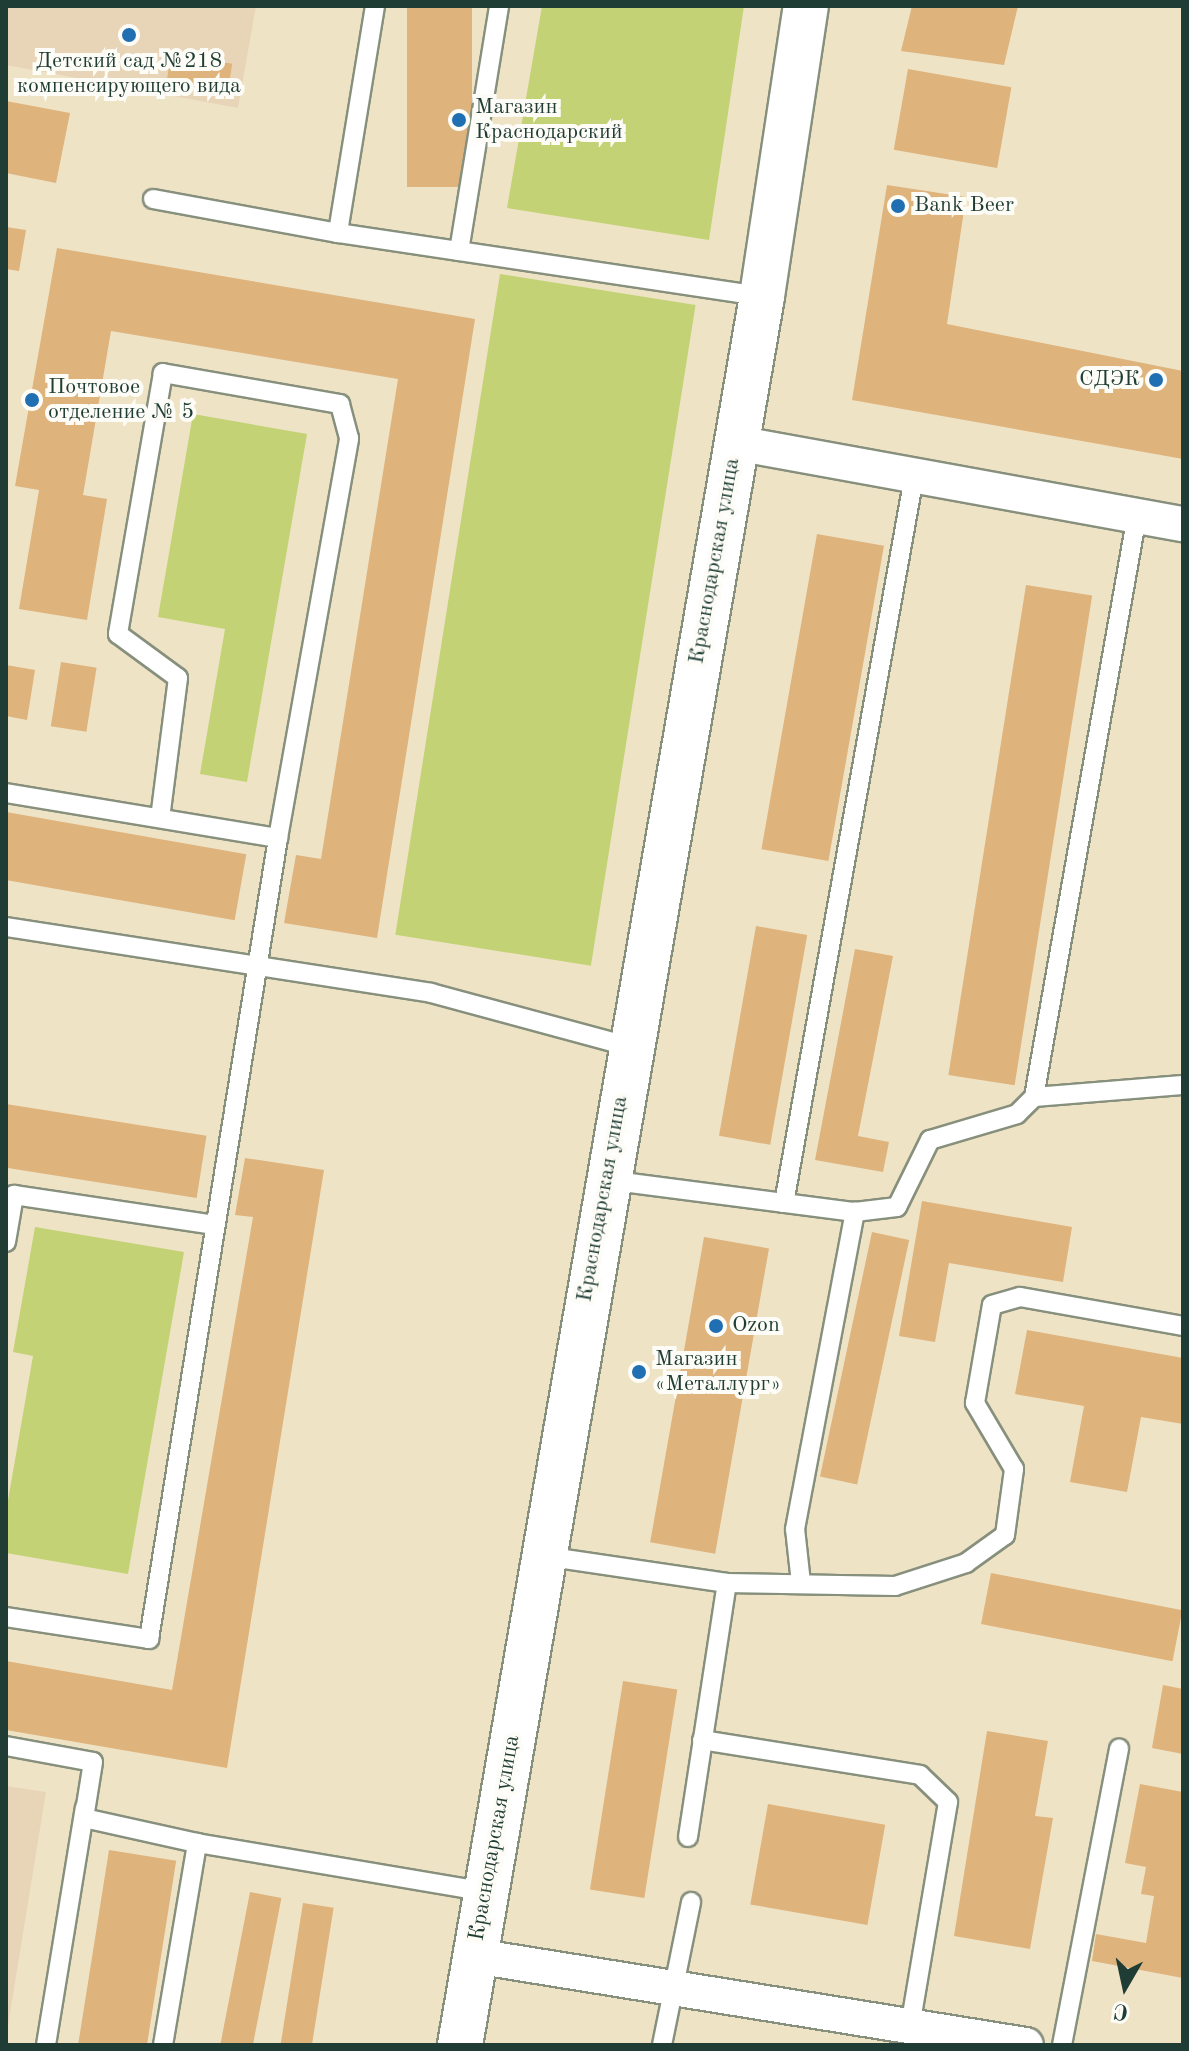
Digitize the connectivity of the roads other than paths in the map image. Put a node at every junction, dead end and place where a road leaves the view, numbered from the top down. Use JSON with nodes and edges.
{"nodes":[{"id":1,"x":375,"y":6,"type":"edge"},
{"id":2,"x":499,"y":6,"type":"edge"},
{"id":3,"x":806,"y":6,"type":"edge"},
{"id":4,"x":153,"y":199,"type":"dead end"},
{"id":5,"x":338,"y":233,"type":"junction"},
{"id":6,"x":459,"y":251,"type":"junction"},
{"id":7,"x":762,"y":296,"type":"junction"},
{"id":8,"x":736,"y":443,"type":"junction"},
{"id":9,"x":914,"y":477,"type":"junction"},
{"id":10,"x":1137,"y":515,"type":"junction"},
{"id":11,"x":1183,"y":524,"type":"edge"},
{"id":12,"x":6,"y":793,"type":"edge"},
{"id":13,"x":160,"y":818,"type":"junction"},
{"id":14,"x":278,"y":838,"type":"junction"},
{"id":15,"x":6,"y":927,"type":"edge"},
{"id":16,"x":260,"y":965,"type":"junction"},
{"id":17,"x":628,"y":1046,"type":"junction"},
{"id":18,"x":1183,"y":1085,"type":"edge"},
{"id":19,"x":1034,"y":1097,"type":"junction"},
{"id":20,"x":606,"y":1180,"type":"junction"},
{"id":21,"x":10,"y":1195,"type":"edge"},
{"id":22,"x":784,"y":1203,"type":"junction"},
{"id":23,"x":855,"y":1212,"type":"junction"},
{"id":24,"x":215,"y":1225,"type":"junction"},
{"id":25,"x":6,"y":1242,"type":"edge"},
{"id":26,"x":1183,"y":1326,"type":"edge"},
{"id":27,"x":543,"y":1556,"type":"junction"},
{"id":28,"x":727,"y":1583,"type":"junction"},
{"id":29,"x":801,"y":1583,"type":"junction"},
{"id":30,"x":6,"y":1617,"type":"edge"},
{"id":31,"x":702,"y":1740,"type":"junction"},
{"id":32,"x":6,"y":1746,"type":"edge"},
{"id":33,"x":1119,"y":1748,"type":"dead end"},
{"id":34,"x":84,"y":1818,"type":"junction"},
{"id":35,"x":688,"y":1837,"type":"dead end"},
{"id":36,"x":197,"y":1843,"type":"junction"},
{"id":37,"x":486,"y":1892,"type":"junction"},
{"id":38,"x":691,"y":1902,"type":"dead end"},
{"id":39,"x":475,"y":1956,"type":"junction"},
{"id":40,"x":674,"y":1988,"type":"junction"},
{"id":41,"x":910,"y":2026,"type":"junction"},
{"id":42,"x":46,"y":2045,"type":"edge"},
{"id":43,"x":163,"y":2045,"type":"edge"},
{"id":44,"x":460,"y":2045,"type":"edge"},
{"id":45,"x":662,"y":2045,"type":"edge"},
{"id":46,"x":1026,"y":2045,"type":"edge"},
{"id":47,"x":1062,"y":2045,"type":"edge"}],
"edges":[{"from":1,"to":5,"type":"lane"},
{"from":2,"to":6,"type":"lane"},
{"from":3,"to":7,"type":"main road","name":"Краснодарская улица"},
{"from":4,"to":5,"type":"lane"},
{"from":5,"to":6,"type":"lane"},
{"from":6,"to":7,"type":"lane"},
{"from":7,"to":8,"type":"main road","name":"Краснодарская улица"},
{"from":8,"to":9,"type":"street","name":"Краснодарская улица"},
{"from":8,"to":17,"type":"main road","name":"Краснодарская улица"},
{"from":9,"to":10,"type":"street","name":"Краснодарская улица"},
{"from":9,"to":22,"type":"lane"},
{"from":10,"to":11,"type":"street","name":"Краснодарская улица"},
{"from":10,"to":19,"type":"lane"},
{"from":12,"to":13,"type":"lane"},
{"from":13,"to":14,"type":"lane"},
{"from":13,"to":14,"type":"lane"},
{"from":14,"to":16,"type":"lane"},
{"from":15,"to":16,"type":"lane"},
{"from":16,"to":17,"type":"lane"},
{"from":16,"to":24,"type":"lane"},
{"from":17,"to":20,"type":"main road","name":"Краснодарская улица"},
{"from":18,"to":19,"type":"lane"},
{"from":19,"to":23,"type":"lane"},
{"from":20,"to":22,"type":"lane"},
{"from":20,"to":27,"type":"main road","name":"Краснодарская улица"},
{"from":21,"to":24,"type":"lane"},
{"from":21,"to":25,"type":"lane"},
{"from":22,"to":23,"type":"lane"},
{"from":23,"to":29,"type":"lane"},
{"from":24,"to":30,"type":"lane"},
{"from":26,"to":29,"type":"lane"},
{"from":27,"to":28,"type":"lane"},
{"from":27,"to":37,"type":"main road","name":"Краснодарская улица"},
{"from":28,"to":29,"type":"lane"},
{"from":28,"to":31,"type":"lane"},
{"from":31,"to":35,"type":"lane"},
{"from":31,"to":41,"type":"lane"},
{"from":32,"to":34,"type":"lane"},
{"from":33,"to":47,"type":"lane"},
{"from":34,"to":36,"type":"lane"},
{"from":34,"to":42,"type":"lane"},
{"from":36,"to":37,"type":"lane"},
{"from":36,"to":43,"type":"lane"},
{"from":37,"to":39,"type":"main road","name":"Краснодарская улица"},
{"from":38,"to":40,"type":"lane"},
{"from":39,"to":40,"type":"street","name":"Краснодарская улица"},
{"from":39,"to":44,"type":"main road","name":"Краснодарская улица"},
{"from":40,"to":41,"type":"street","name":"Краснодарская улица"},
{"from":40,"to":45,"type":"lane"},
{"from":41,"to":46,"type":"street","name":"Краснодарская улица"}]}
